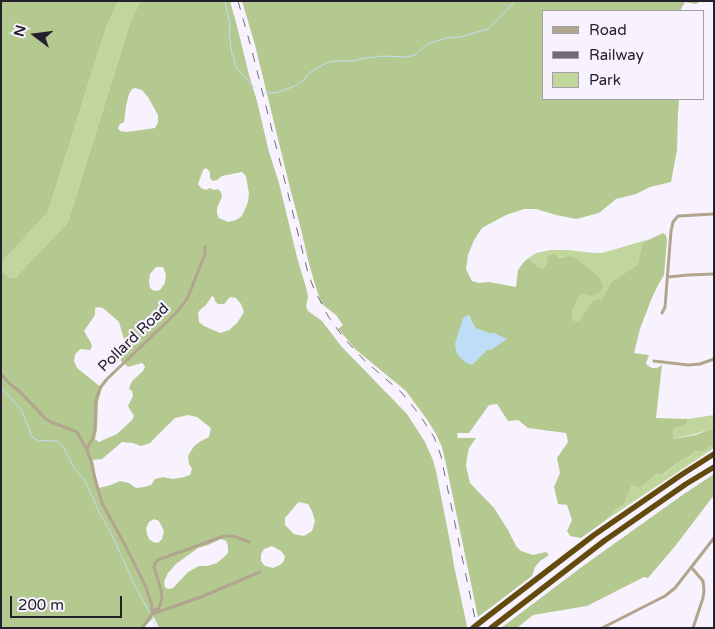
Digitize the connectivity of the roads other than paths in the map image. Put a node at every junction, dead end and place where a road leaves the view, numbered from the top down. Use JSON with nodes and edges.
{"nodes":[{"id":1,"x":714,"y":214,"type":"edge"},
{"id":2,"x":205,"y":247,"type":"dead end"},
{"id":3,"x":714,"y":274,"type":"edge"},
{"id":4,"x":668,"y":277,"type":"junction"},
{"id":5,"x":662,"y":313,"type":"dead end"},
{"id":6,"x":714,"y":358,"type":"edge"},
{"id":7,"x":654,"y":361,"type":"dead end"},
{"id":8,"x":1,"y":374,"type":"edge"},
{"id":9,"x":88,"y":450,"type":"junction"},
{"id":10,"x":714,"y":454,"type":"edge"},
{"id":11,"x":714,"y":467,"type":"edge"},
{"id":12,"x":714,"y":538,"type":"edge"},
{"id":13,"x":250,"y":542,"type":"dead end"},
{"id":14,"x":692,"y":567,"type":"junction"},
{"id":15,"x":260,"y":572,"type":"dead end"},
{"id":16,"x":152,"y":612,"type":"junction"},
{"id":17,"x":142,"y":628,"type":"edge"},
{"id":18,"x":473,"y":628,"type":"edge"},
{"id":19,"x":491,"y":628,"type":"edge"},
{"id":20,"x":602,"y":628,"type":"edge"},
{"id":21,"x":693,"y":628,"type":"edge"}],
"edges":[{"from":1,"to":4,"type":"street"},
{"from":2,"to":9,"type":"street","name":"Pollard Road"},
{"from":3,"to":4,"type":"street"},
{"from":4,"to":5,"type":"street"},
{"from":6,"to":7,"type":"street"},
{"from":8,"to":9,"type":"street"},
{"from":9,"to":16,"type":"street","name":"Pollard Road"},
{"from":10,"to":18,"type":"highway","bridge":true},
{"from":11,"to":19,"type":"highway"},
{"from":12,"to":14,"type":"street"},
{"from":13,"to":16,"type":"street"},
{"from":14,"to":20,"type":"street"},
{"from":14,"to":21,"type":"street"},
{"from":15,"to":16,"type":"street"},
{"from":16,"to":17,"type":"street"}]}
